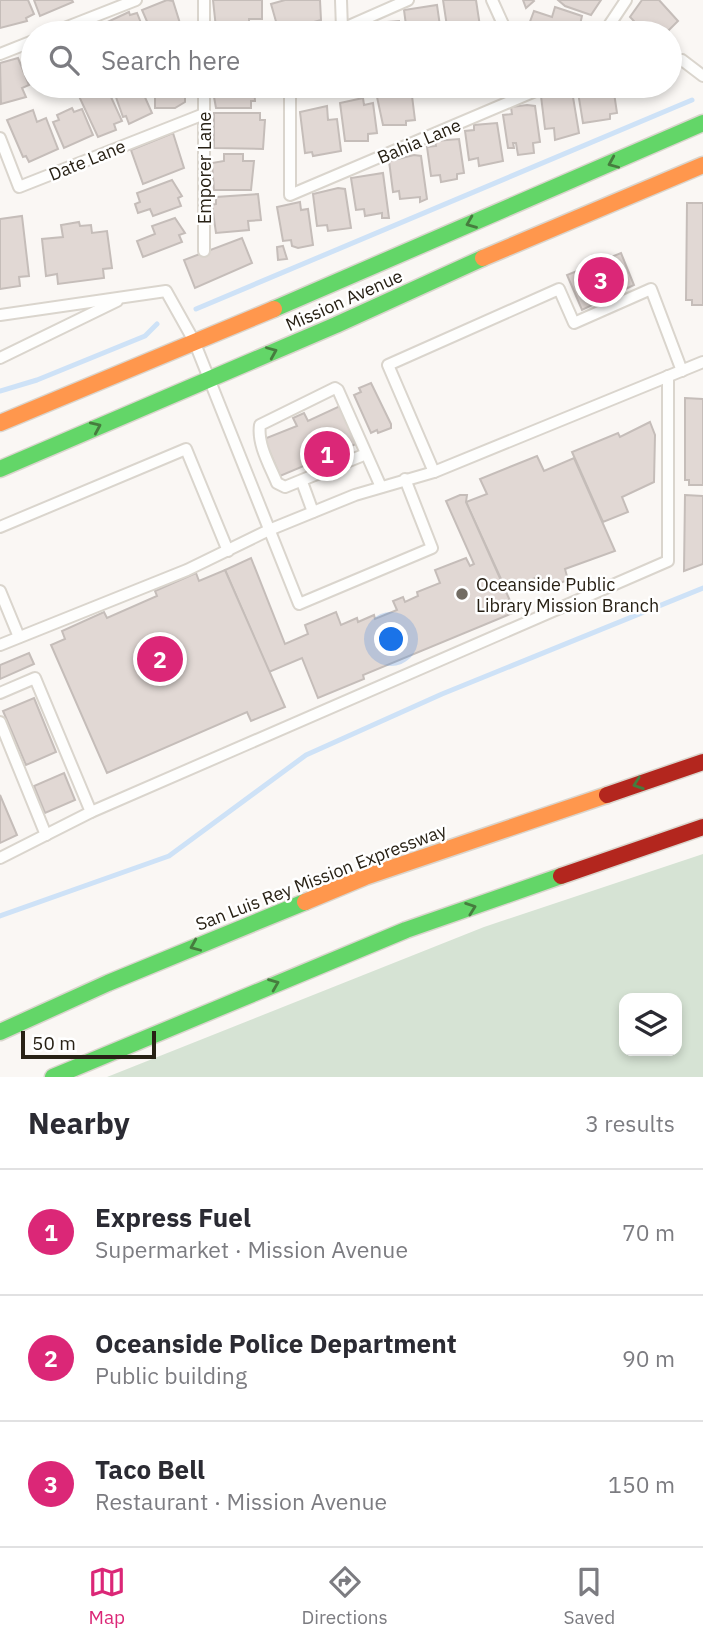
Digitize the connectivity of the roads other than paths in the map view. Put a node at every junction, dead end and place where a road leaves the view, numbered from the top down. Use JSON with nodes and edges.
{"nodes":[{"id":1,"x":136,"y":0,"type":"edge"},
{"id":2,"x":204,"y":0,"type":"edge"},
{"id":3,"x":341,"y":0,"type":"edge"},
{"id":4,"x":408,"y":0,"type":"edge"},
{"id":5,"x":492,"y":0,"type":"edge"},
{"id":6,"x":626,"y":0,"type":"edge"},
{"id":7,"x":83,"y":21,"type":"edge"},
{"id":8,"x":204,"y":21,"type":"edge"},
{"id":9,"x":338,"y":21,"type":"edge"},
{"id":10,"x":360,"y":21,"type":"edge"},
{"id":11,"x":502,"y":21,"type":"edge"},
{"id":12,"x":612,"y":21,"type":"edge"},
{"id":13,"x":21,"y":46,"type":"edge"},
{"id":14,"x":0,"y":54,"type":"edge"},
{"id":15,"x":682,"y":60,"type":"dead end"},
{"id":16,"x":703,"y":76,"type":"edge"},
{"id":17,"x":204,"y":98,"type":"edge"},
{"id":18,"x":290,"y":98,"type":"edge"},
{"id":19,"x":511,"y":98,"type":"edge"},
{"id":20,"x":204,"y":114,"type":"junction"},
{"id":21,"x":703,"y":123,"type":"edge"},
{"id":22,"x":0,"y":138,"type":"edge"},
{"id":23,"x":703,"y":165,"type":"edge"},
{"id":24,"x":204,"y":251,"type":"dead end"},
{"id":25,"x":126,"y":297,"type":"junction"},
{"id":26,"x":0,"y":315,"type":"edge"},
{"id":27,"x":194,"y":341,"type":"junction"},
{"id":28,"x":0,"y":358,"type":"edge"},
{"id":29,"x":703,"y":362,"type":"edge"},
{"id":30,"x":682,"y":371,"type":"junction"},
{"id":31,"x":668,"y":376,"type":"junction"},
{"id":32,"x":210,"y":379,"type":"junction"},
{"id":33,"x":0,"y":423,"type":"edge"},
{"id":34,"x":366,"y":454,"type":"junction"},
{"id":35,"x":0,"y":469,"type":"edge"},
{"id":36,"x":434,"y":472,"type":"junction"},
{"id":37,"x":405,"y":479,"type":"junction"},
{"id":38,"x":302,"y":482,"type":"junction"},
{"id":39,"x":381,"y":487,"type":"junction"},
{"id":40,"x":313,"y":512,"type":"junction"},
{"id":41,"x":0,"y":527,"type":"edge"},
{"id":42,"x":270,"y":530,"type":"junction"},
{"id":43,"x":228,"y":551,"type":"junction"},
{"id":44,"x":0,"y":591,"type":"edge"},
{"id":45,"x":19,"y":637,"type":"junction"},
{"id":46,"x":0,"y":645,"type":"edge"},
{"id":47,"x":0,"y":693,"type":"edge"},
{"id":48,"x":0,"y":722,"type":"edge"},
{"id":49,"x":703,"y":762,"type":"edge"},
{"id":50,"x":91,"y":812,"type":"junction"},
{"id":51,"x":703,"y":827,"type":"edge"},
{"id":52,"x":46,"y":835,"type":"junction"},
{"id":53,"x":0,"y":858,"type":"edge"},
{"id":54,"x":0,"y":1032,"type":"edge"},
{"id":55,"x":53,"y":1077,"type":"edge"}],
"edges":[{"from":1,"to":7,"type":"lane"},
{"from":2,"to":8,"type":"lane"},
{"from":3,"to":9,"type":"lane"},
{"from":4,"to":10,"type":"lane"},
{"from":5,"to":11,"type":"lane"},
{"from":6,"to":12,"type":"lane"},
{"from":13,"to":14,"type":"lane"},
{"from":15,"to":16,"type":"lane"},
{"from":17,"to":20,"type":"lane","name":"Emporer Lane"},
{"from":18,"to":19,"type":"lane","name":"Bahia Lane"},
{"from":20,"to":22,"type":"lane","name":"Date Lane"},
{"from":20,"to":24,"type":"lane","name":"Emporer Lane"},
{"from":21,"to":27,"type":"main road","name":"Mission Avenue","one_way":true},
{"from":32,"to":23,"type":"main road","name":"Mission Avenue","one_way":true},
{"from":25,"to":26,"type":"lane"},
{"from":25,"to":27,"type":"lane"},
{"from":25,"to":28,"type":"lane"},
{"from":27,"to":32,"type":"lane"},
{"from":27,"to":33,"type":"main road","name":"Mission Avenue"},
{"from":29,"to":30,"type":"lane"},
{"from":30,"to":31,"type":"lane"},
{"from":30,"to":36,"type":"lane"},
{"from":31,"to":36,"type":"lane"},
{"from":31,"to":50,"type":"lane"},
{"from":35,"to":32,"type":"main road","name":"Mission Avenue","one_way":true},
{"from":32,"to":42,"type":"lane"},
{"from":34,"to":38,"type":"lane"},
{"from":34,"to":38,"type":"lane"},
{"from":34,"to":39,"type":"lane"},
{"from":36,"to":37,"type":"lane"},
{"from":37,"to":39,"type":"lane"},
{"from":37,"to":42,"type":"lane"},
{"from":38,"to":40,"type":"lane"},
{"from":39,"to":40,"type":"lane"},
{"from":40,"to":42,"type":"lane"},
{"from":41,"to":43,"type":"lane"},
{"from":42,"to":43,"type":"lane"},
{"from":43,"to":45,"type":"lane"},
{"from":44,"to":45,"type":"lane"},
{"from":45,"to":46,"type":"lane"},
{"from":47,"to":50,"type":"lane"},
{"from":48,"to":52,"type":"lane"},
{"from":49,"to":54,"type":"main road","name":"San Luis Rey Mission Expressway","one_way":true},
{"from":50,"to":52,"type":"lane"},
{"from":55,"to":51,"type":"main road","one_way":true},
{"from":52,"to":53,"type":"lane"}]}
